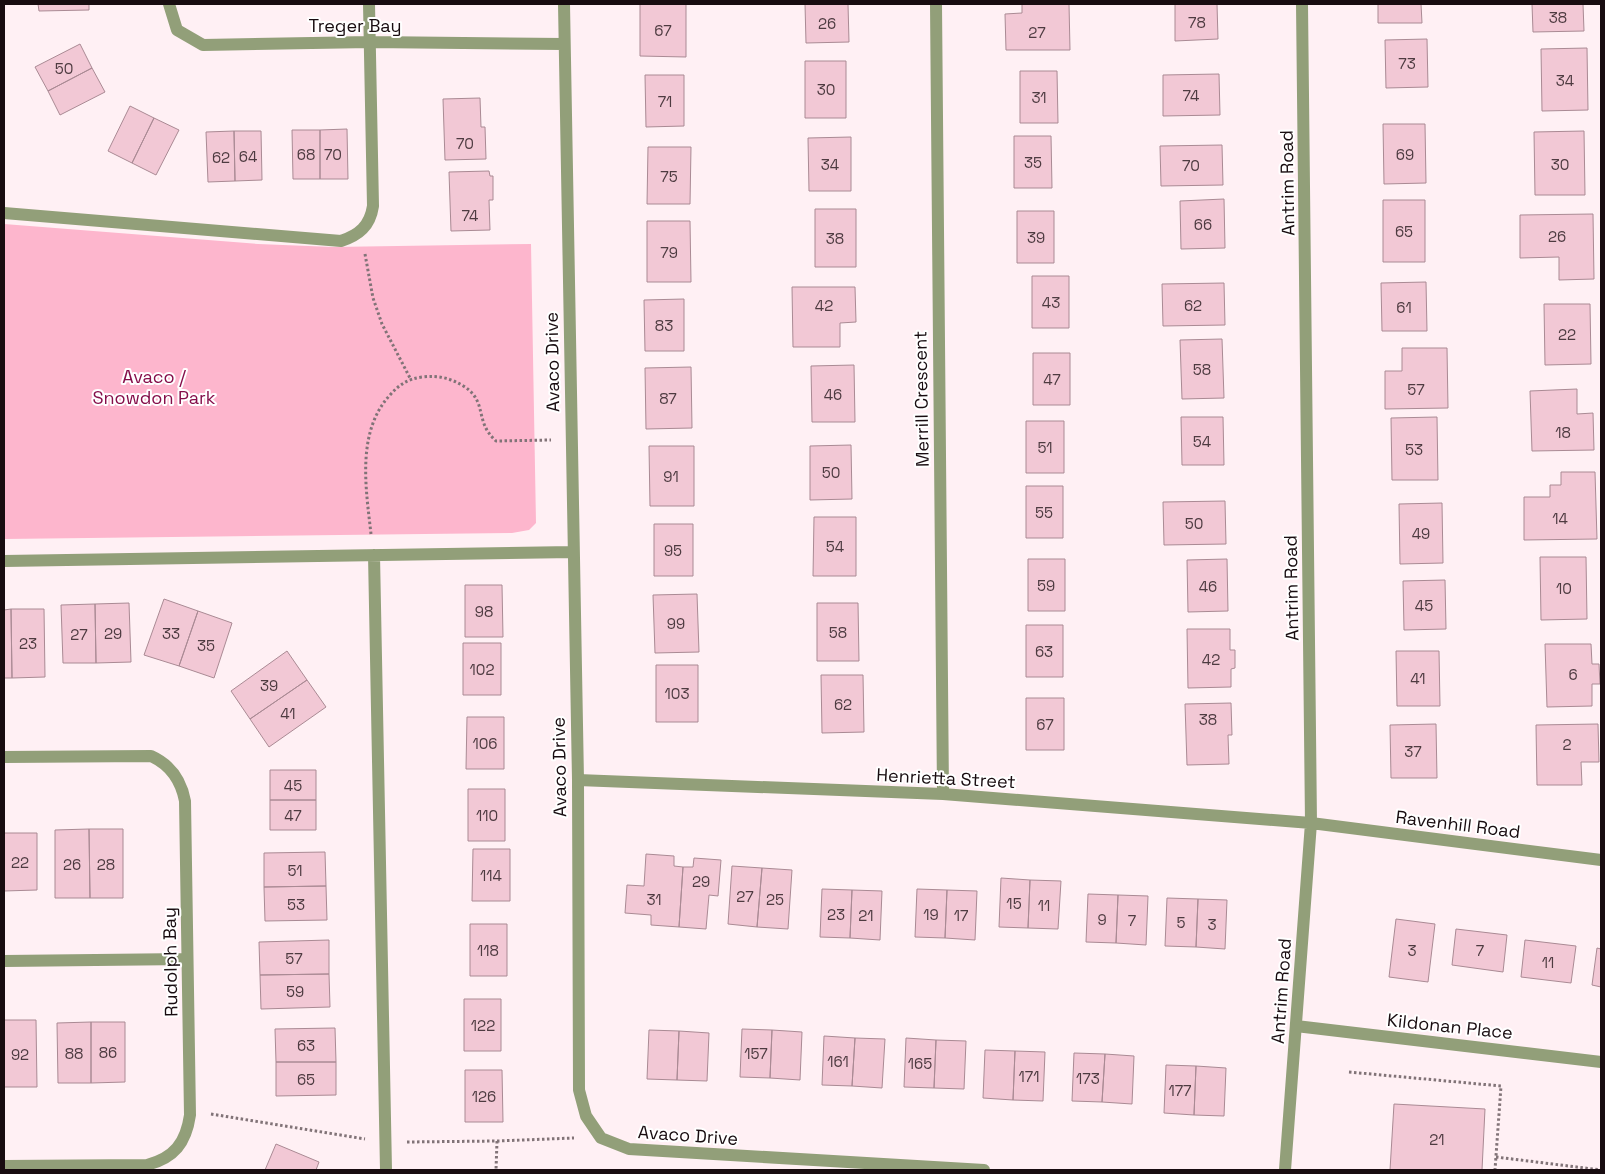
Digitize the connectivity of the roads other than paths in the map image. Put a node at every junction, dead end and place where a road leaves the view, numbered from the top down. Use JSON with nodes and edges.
{"nodes":[{"id":1,"x":169,"y":4,"type":"edge"},
{"id":2,"x":370,"y":4,"type":"edge"},
{"id":3,"x":564,"y":4,"type":"edge"},
{"id":4,"x":936,"y":4,"type":"edge"},
{"id":5,"x":1302,"y":4,"type":"edge"},
{"id":6,"x":370,"y":42,"type":"junction"},
{"id":7,"x":564,"y":44,"type":"junction"},
{"id":8,"x":4,"y":213,"type":"edge"},
{"id":9,"x":573,"y":552,"type":"junction"},
{"id":10,"x":374,"y":555,"type":"junction"},
{"id":11,"x":4,"y":561,"type":"edge"},
{"id":12,"x":4,"y":757,"type":"edge"},
{"id":13,"x":578,"y":780,"type":"junction"},
{"id":14,"x":943,"y":794,"type":"junction"},
{"id":15,"x":1311,"y":823,"type":"junction"},
{"id":16,"x":1601,"y":860,"type":"edge"},
{"id":17,"x":187,"y":959,"type":"junction"},
{"id":18,"x":4,"y":961,"type":"edge"},
{"id":19,"x":1296,"y":1026,"type":"junction"},
{"id":20,"x":1601,"y":1062,"type":"edge"},
{"id":21,"x":4,"y":1166,"type":"edge"},
{"id":22,"x":386,"y":1170,"type":"edge"},
{"id":23,"x":984,"y":1170,"type":"edge"},
{"id":24,"x":1285,"y":1170,"type":"edge"}],
"edges":[{"from":1,"to":6,"type":"street","name":"Treger Bay"},
{"from":2,"to":6,"type":"street"},
{"from":3,"to":7,"type":"street","name":"Avaco Drive"},
{"from":4,"to":14,"type":"street","name":"Merrill Crescent"},
{"from":5,"to":15,"type":"street","name":"Antrim Road"},
{"from":6,"to":7,"type":"street","name":"Treger Bay"},
{"from":6,"to":8,"type":"street"},
{"from":7,"to":9,"type":"street","name":"Avaco Drive"},
{"from":9,"to":10,"type":"street"},
{"from":9,"to":13,"type":"street","name":"Avaco Drive"},
{"from":10,"to":11,"type":"street"},
{"from":10,"to":22,"type":"street"},
{"from":12,"to":17,"type":"street","name":"Rudolph Bay"},
{"from":13,"to":14,"type":"street","name":"Henrietta Street"},
{"from":13,"to":23,"type":"street","name":"Avaco Drive"},
{"from":14,"to":15,"type":"street","name":"Henrietta Street"},
{"from":15,"to":16,"type":"street","name":"Ravenhill Road"},
{"from":15,"to":19,"type":"street","name":"Antrim Road"},
{"from":17,"to":18,"type":"street"},
{"from":17,"to":21,"type":"street","name":"Rudolph Bay"},
{"from":19,"to":20,"type":"street","name":"Kildonan Place"},
{"from":19,"to":24,"type":"street","name":"Antrim Road"}]}
